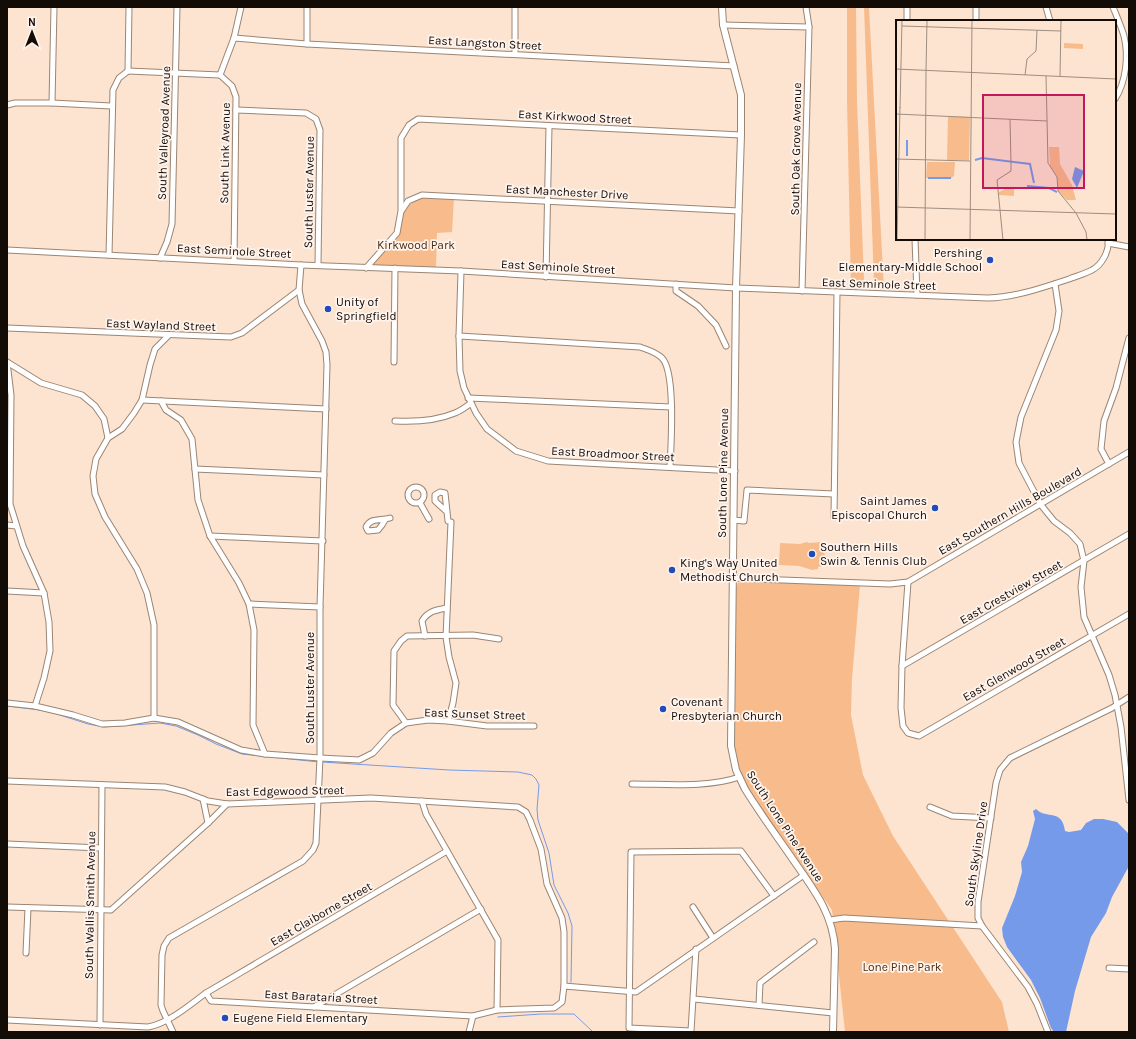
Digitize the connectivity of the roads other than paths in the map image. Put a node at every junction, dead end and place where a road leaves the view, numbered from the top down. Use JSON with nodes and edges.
{"nodes":[{"id":1,"x":54,"y":7,"type":"edge"},
{"id":2,"x":129,"y":7,"type":"edge"},
{"id":3,"x":177,"y":7,"type":"edge"},
{"id":4,"x":241,"y":7,"type":"edge"},
{"id":5,"x":307,"y":7,"type":"edge"},
{"id":6,"x":516,"y":7,"type":"edge"},
{"id":7,"x":722,"y":7,"type":"edge"},
{"id":8,"x":806,"y":7,"type":"edge"},
{"id":9,"x":907,"y":7,"type":"edge"},
{"id":10,"x":976,"y":7,"type":"edge"},
{"id":11,"x":1046,"y":7,"type":"edge"},
{"id":12,"x":1113,"y":7,"type":"edge"},
{"id":13,"x":907,"y":20,"type":"edge"},
{"id":14,"x":976,"y":20,"type":"edge"},
{"id":15,"x":1050,"y":20,"type":"edge"},
{"id":16,"x":724,"y":25,"type":"junction"},
{"id":17,"x":809,"y":27,"type":"junction"},
{"id":18,"x":234,"y":38,"type":"junction"},
{"id":19,"x":307,"y":44,"type":"junction"},
{"id":20,"x":515,"y":54,"type":"junction"},
{"id":21,"x":734,"y":66,"type":"junction"},
{"id":22,"x":128,"y":72,"type":"junction"},
{"id":23,"x":176,"y":74,"type":"junction"},
{"id":24,"x":220,"y":75,"type":"junction"},
{"id":25,"x":1116,"y":97,"type":"edge"},
{"id":26,"x":52,"y":104,"type":"junction"},
{"id":27,"x":7,"y":105,"type":"edge"},
{"id":28,"x":112,"y":106,"type":"junction"},
{"id":29,"x":236,"y":110,"type":"junction"},
{"id":30,"x":549,"y":126,"type":"junction"},
{"id":31,"x":741,"y":135,"type":"junction"},
{"id":32,"x":548,"y":200,"type":"junction"},
{"id":33,"x":401,"y":211,"type":"junction"},
{"id":34,"x":739,"y":211,"type":"junction"},
{"id":35,"x":914,"y":240,"type":"edge"},
{"id":36,"x":1108,"y":241,"type":"edge"},
{"id":37,"x":1129,"y":247,"type":"edge"},
{"id":38,"x":7,"y":250,"type":"edge"},
{"id":39,"x":109,"y":255,"type":"junction"},
{"id":40,"x":160,"y":258,"type":"junction"},
{"id":41,"x":234,"y":261,"type":"junction"},
{"id":42,"x":301,"y":265,"type":"junction"},
{"id":43,"x":318,"y":265,"type":"junction"},
{"id":44,"x":366,"y":268,"type":"junction"},
{"id":45,"x":395,"y":268,"type":"junction"},
{"id":46,"x":461,"y":271,"type":"junction"},
{"id":47,"x":546,"y":276,"type":"junction"},
{"id":48,"x":676,"y":284,"type":"junction"},
{"id":49,"x":1055,"y":284,"type":"junction"},
{"id":50,"x":736,"y":288,"type":"junction"},
{"id":51,"x":299,"y":290,"type":"junction"},
{"id":52,"x":802,"y":291,"type":"junction"},
{"id":53,"x":837,"y":292,"type":"junction"},
{"id":54,"x":917,"y":296,"type":"junction"},
{"id":55,"x":7,"y":328,"type":"edge"},
{"id":56,"x":169,"y":335,"type":"junction"},
{"id":57,"x":459,"y":336,"type":"junction"},
{"id":58,"x":1129,"y":338,"type":"edge"},
{"id":59,"x":726,"y":346,"type":"dead end"},
{"id":60,"x":7,"y":362,"type":"edge"},
{"id":61,"x":394,"y":362,"type":"dead end"},
{"id":62,"x":9,"y":394,"type":"edge"},
{"id":63,"x":468,"y":398,"type":"junction"},
{"id":64,"x":142,"y":400,"type":"junction"},
{"id":65,"x":161,"y":401,"type":"junction"},
{"id":66,"x":471,"y":403,"type":"junction"},
{"id":67,"x":671,"y":407,"type":"junction"},
{"id":68,"x":326,"y":409,"type":"junction"},
{"id":69,"x":395,"y":421,"type":"dead end"},
{"id":70,"x":108,"y":438,"type":"junction"},
{"id":71,"x":1129,"y":452,"type":"edge"},
{"id":72,"x":9,"y":459,"type":"edge"},
{"id":73,"x":1109,"y":464,"type":"junction"},
{"id":74,"x":670,"y":467,"type":"junction"},
{"id":75,"x":195,"y":469,"type":"junction"},
{"id":76,"x":734,"y":470,"type":"junction"},
{"id":77,"x":324,"y":475,"type":"junction"},
{"id":78,"x":834,"y":494,"type":"junction"},
{"id":79,"x":420,"y":503,"type":"dead end"},
{"id":80,"x":1041,"y":505,"type":"junction"},
{"id":81,"x":447,"y":512,"type":"dead end"},
{"id":82,"x":834,"y":517,"type":"dead end"},
{"id":83,"x":390,"y":518,"type":"dead end"},
{"id":84,"x":429,"y":519,"type":"dead end"},
{"id":85,"x":385,"y":520,"type":"dead end"},
{"id":86,"x":733,"y":520,"type":"junction"},
{"id":87,"x":7,"y":525,"type":"edge"},
{"id":88,"x":16,"y":526,"type":"junction"},
{"id":89,"x":1129,"y":534,"type":"edge"},
{"id":90,"x":210,"y":536,"type":"junction"},
{"id":91,"x":323,"y":541,"type":"junction"},
{"id":92,"x":1084,"y":561,"type":"junction"},
{"id":93,"x":732,"y":578,"type":"junction"},
{"id":94,"x":908,"y":582,"type":"junction"},
{"id":95,"x":10,"y":591,"type":"edge"},
{"id":96,"x":44,"y":593,"type":"junction"},
{"id":97,"x":7,"y":596,"type":"edge"},
{"id":98,"x":249,"y":604,"type":"junction"},
{"id":99,"x":320,"y":607,"type":"junction"},
{"id":100,"x":447,"y":608,"type":"junction"},
{"id":101,"x":1129,"y":614,"type":"edge"},
{"id":102,"x":425,"y":636,"type":"junction"},
{"id":103,"x":446,"y":636,"type":"junction"},
{"id":104,"x":1092,"y":636,"type":"junction"},
{"id":105,"x":499,"y":639,"type":"dead end"},
{"id":106,"x":902,"y":666,"type":"junction"},
{"id":107,"x":1129,"y":696,"type":"edge"},
{"id":108,"x":7,"y":703,"type":"edge"},
{"id":109,"x":1118,"y":704,"type":"junction"},
{"id":110,"x":35,"y":706,"type":"junction"},
{"id":111,"x":154,"y":718,"type":"junction"},
{"id":112,"x":448,"y":721,"type":"junction"},
{"id":113,"x":406,"y":723,"type":"junction"},
{"id":114,"x":534,"y":726,"type":"dead end"},
{"id":115,"x":265,"y":754,"type":"junction"},
{"id":116,"x":320,"y":761,"type":"junction"},
{"id":117,"x":739,"y":777,"type":"junction"},
{"id":118,"x":7,"y":781,"type":"edge"},
{"id":119,"x":632,"y":784,"type":"dead end"},
{"id":120,"x":102,"y":785,"type":"junction"},
{"id":121,"x":203,"y":799,"type":"junction"},
{"id":122,"x":1129,"y":800,"type":"edge"},
{"id":123,"x":319,"y":801,"type":"junction"},
{"id":124,"x":422,"y":801,"type":"junction"},
{"id":125,"x":227,"y":804,"type":"junction"},
{"id":126,"x":518,"y":807,"type":"joint"},
{"id":127,"x":930,"y":807,"type":"dead end"},
{"id":128,"x":991,"y":818,"type":"junction"},
{"id":129,"x":208,"y":823,"type":"junction"},
{"id":130,"x":7,"y":844,"type":"edge"},
{"id":131,"x":101,"y":848,"type":"junction"},
{"id":132,"x":447,"y":851,"type":"junction"},
{"id":133,"x":804,"y":875,"type":"junction"},
{"id":134,"x":774,"y":896,"type":"junction"},
{"id":135,"x":7,"y":907,"type":"edge"},
{"id":136,"x":693,"y":907,"type":"dead end"},
{"id":137,"x":28,"y":908,"type":"junction"},
{"id":138,"x":481,"y":909,"type":"junction"},
{"id":139,"x":101,"y":910,"type":"junction"},
{"id":140,"x":830,"y":920,"type":"junction"},
{"id":141,"x":982,"y":926,"type":"junction"},
{"id":142,"x":713,"y":938,"type":"junction"},
{"id":143,"x":814,"y":942,"type":"dead end"},
{"id":144,"x":696,"y":949,"type":"junction"},
{"id":145,"x":26,"y":953,"type":"dead end"},
{"id":146,"x":1109,"y":968,"type":"dead end"},
{"id":147,"x":1129,"y":969,"type":"edge"},
{"id":148,"x":564,"y":986,"type":"junction"},
{"id":149,"x":630,"y":992,"type":"junction"},
{"id":150,"x":206,"y":993,"type":"junction"},
{"id":151,"x":694,"y":999,"type":"junction"},
{"id":152,"x":759,"y":1005,"type":"junction"},
{"id":153,"x":313,"y":1007,"type":"junction"},
{"id":154,"x":497,"y":1010,"type":"junction"},
{"id":155,"x":833,"y":1013,"type":"junction"},
{"id":156,"x":473,"y":1016,"type":"junction"},
{"id":157,"x":168,"y":1019,"type":"junction"},
{"id":158,"x":7,"y":1020,"type":"edge"},
{"id":159,"x":100,"y":1025,"type":"junction"},
{"id":160,"x":173,"y":1032,"type":"edge"},
{"id":161,"x":469,"y":1032,"type":"edge"},
{"id":162,"x":833,"y":1032,"type":"edge"},
{"id":163,"x":1048,"y":1032,"type":"edge"}],
"edges":[{"from":1,"to":26,"type":"street"},
{"from":2,"to":22,"type":"street"},
{"from":3,"to":23,"type":"street","name":"South Valleyroad Avenue"},
{"from":4,"to":18,"type":"street"},
{"from":5,"to":19,"type":"street"},
{"from":6,"to":20,"type":"street"},
{"from":7,"to":16,"type":"main road","name":"South Lone Pine Avenue"},
{"from":8,"to":17,"type":"street","name":"South Oak Grove Avenue"},
{"from":9,"to":13,"type":"street"},
{"from":10,"to":14,"type":"street"},
{"from":11,"to":15,"type":"street"},
{"from":12,"to":25,"type":"street"},
{"from":16,"to":17,"type":"street"},
{"from":16,"to":21,"type":"main road","name":"South Lone Pine Avenue"},
{"from":17,"to":52,"type":"street","name":"South Oak Grove Avenue"},
{"from":18,"to":19,"type":"street","name":"East Langston Street"},
{"from":18,"to":24,"type":"street"},
{"from":19,"to":20,"type":"street","name":"East Langston Street"},
{"from":20,"to":21,"type":"street","name":"East Langston Street"},
{"from":21,"to":31,"type":"main road","name":"South Lone Pine Avenue"},
{"from":22,"to":23,"type":"street"},
{"from":22,"to":28,"type":"street"},
{"from":23,"to":24,"type":"street"},
{"from":23,"to":40,"type":"street","name":"South Valleyroad Avenue"},
{"from":24,"to":29,"type":"street","name":"South Link Avenue"},
{"from":26,"to":27,"type":"street"},
{"from":26,"to":28,"type":"street"},
{"from":28,"to":39,"type":"street"},
{"from":29,"to":41,"type":"street","name":"South Link Avenue"},
{"from":29,"to":43,"type":"street","name":"South Luster Avenue"},
{"from":30,"to":31,"type":"street","name":"East Kirkwood Street"},
{"from":30,"to":32,"type":"street"},
{"from":30,"to":33,"type":"street","name":"East Kirkwood Street"},
{"from":31,"to":34,"type":"main road","name":"South Lone Pine Avenue"},
{"from":32,"to":33,"type":"street","name":"East Manchester Drive"},
{"from":32,"to":34,"type":"street","name":"East Manchester Drive"},
{"from":32,"to":47,"type":"street"},
{"from":33,"to":44,"type":"street"},
{"from":34,"to":50,"type":"main road","name":"South Lone Pine Avenue"},
{"from":35,"to":54,"type":"street"},
{"from":36,"to":37,"type":"street"},
{"from":36,"to":49,"type":"street","name":"East Seminole Street"},
{"from":38,"to":39,"type":"street","name":"East Seminole Street"},
{"from":39,"to":40,"type":"street","name":"East Seminole Street"},
{"from":40,"to":41,"type":"street","name":"East Seminole Street"},
{"from":41,"to":42,"type":"street","name":"East Seminole Street"},
{"from":42,"to":43,"type":"street","name":"East Seminole Street"},
{"from":42,"to":51,"type":"street","name":"South Luster Avenue"},
{"from":43,"to":44,"type":"street","name":"East Seminole Street"},
{"from":44,"to":45,"type":"street","name":"East Seminole Street"},
{"from":45,"to":46,"type":"street","name":"East Seminole Street"},
{"from":45,"to":61,"type":"street"},
{"from":46,"to":47,"type":"street","name":"East Seminole Street"},
{"from":46,"to":57,"type":"street","name":"East Broadmoor Street"},
{"from":47,"to":48,"type":"street","name":"East Seminole Street"},
{"from":48,"to":50,"type":"street","name":"East Seminole Street"},
{"from":48,"to":59,"type":"street"},
{"from":49,"to":54,"type":"street","name":"East Seminole Street"},
{"from":49,"to":80,"type":"street"},
{"from":50,"to":52,"type":"street","name":"East Seminole Street"},
{"from":50,"to":76,"type":"main road","name":"South Lone Pine Avenue"},
{"from":51,"to":56,"type":"street","name":"East Wayland Street"},
{"from":51,"to":68,"type":"street","name":"South Luster Avenue"},
{"from":52,"to":53,"type":"street","name":"East Seminole Street"},
{"from":53,"to":54,"type":"street","name":"East Seminole Street"},
{"from":53,"to":78,"type":"street"},
{"from":55,"to":56,"type":"street","name":"East Wayland Street"},
{"from":56,"to":64,"type":"street"},
{"from":57,"to":63,"type":"street","name":"East Broadmoor Street"},
{"from":57,"to":67,"type":"street"},
{"from":58,"to":73,"type":"street"},
{"from":60,"to":62,"type":"street"},
{"from":60,"to":70,"type":"street"},
{"from":62,"to":72,"type":"street"},
{"from":63,"to":66,"type":"street","name":"East Broadmoor Street"},
{"from":63,"to":67,"type":"street"},
{"from":64,"to":65,"type":"street"},
{"from":64,"to":70,"type":"street"},
{"from":65,"to":68,"type":"street"},
{"from":65,"to":75,"type":"street"},
{"from":66,"to":69,"type":"street"},
{"from":66,"to":74,"type":"street","name":"East Broadmoor Street"},
{"from":67,"to":74,"type":"street"},
{"from":68,"to":77,"type":"street","name":"South Luster Avenue"},
{"from":70,"to":111,"type":"street"},
{"from":71,"to":73,"type":"street","name":"East Southern Hills Boulevard"},
{"from":72,"to":88,"type":"street"},
{"from":73,"to":80,"type":"street","name":"East Southern Hills Boulevard"},
{"from":74,"to":76,"type":"street","name":"East Broadmoor Street"},
{"from":75,"to":77,"type":"street"},
{"from":75,"to":90,"type":"street"},
{"from":76,"to":86,"type":"main road","name":"South Lone Pine Avenue"},
{"from":77,"to":91,"type":"street","name":"South Luster Avenue"},
{"from":78,"to":82,"type":"street"},
{"from":78,"to":86,"type":"street"},
{"from":79,"to":84,"type":"street"},
{"from":80,"to":92,"type":"street"},
{"from":80,"to":94,"type":"street","name":"East Southern Hills Boulevard"},
{"from":81,"to":100,"type":"street"},
{"from":83,"to":85,"type":"street"},
{"from":86,"to":93,"type":"main road","name":"South Lone Pine Avenue"},
{"from":87,"to":88,"type":"street"},
{"from":88,"to":96,"type":"street"},
{"from":89,"to":92,"type":"street","name":"East Crestview Street"},
{"from":90,"to":91,"type":"street"},
{"from":90,"to":98,"type":"street"},
{"from":91,"to":99,"type":"street","name":"South Luster Avenue"},
{"from":92,"to":104,"type":"street"},
{"from":92,"to":106,"type":"street","name":"East Crestview Street"},
{"from":93,"to":94,"type":"street","name":"East Southern Hills Boulevard"},
{"from":93,"to":117,"type":"main road","name":"South Lone Pine Avenue"},
{"from":94,"to":106,"type":"street"},
{"from":95,"to":96,"type":"street"},
{"from":95,"to":97,"type":"street"},
{"from":96,"to":110,"type":"street"},
{"from":98,"to":99,"type":"street"},
{"from":98,"to":115,"type":"street"},
{"from":99,"to":116,"type":"street","name":"South Luster Avenue"},
{"from":100,"to":102,"type":"street"},
{"from":100,"to":103,"type":"street"},
{"from":101,"to":104,"type":"street","name":"East Glenwood Street"},
{"from":102,"to":103,"type":"street"},
{"from":102,"to":113,"type":"street"},
{"from":103,"to":105,"type":"street"},
{"from":103,"to":112,"type":"street"},
{"from":104,"to":106,"type":"street","name":"East Glenwood Street"},
{"from":104,"to":109,"type":"street"},
{"from":107,"to":109,"type":"street"},
{"from":108,"to":110,"type":"street","name":"East Sunset Street"},
{"from":109,"to":122,"type":"street"},
{"from":109,"to":128,"type":"street","name":"South Skyline Drive"},
{"from":110,"to":111,"type":"street","name":"East Sunset Street"},
{"from":111,"to":115,"type":"street","name":"East Sunset Street"},
{"from":112,"to":113,"type":"street","name":"East Sunset Street"},
{"from":112,"to":114,"type":"street","name":"East Sunset Street"},
{"from":113,"to":116,"type":"street","name":"East Sunset Street"},
{"from":115,"to":116,"type":"street","name":"East Sunset Street"},
{"from":116,"to":123,"type":"street","name":"South Luster Avenue"},
{"from":117,"to":119,"type":"street"},
{"from":117,"to":133,"type":"main road","name":"South Lone Pine Avenue"},
{"from":118,"to":120,"type":"street","name":"East Edgewood Street"},
{"from":120,"to":121,"type":"street","name":"East Edgewood Street"},
{"from":120,"to":131,"type":"street","name":"South Wallis Smith Avenue"},
{"from":121,"to":125,"type":"street","name":"East Edgewood Street"},
{"from":121,"to":129,"type":"street"},
{"from":123,"to":124,"type":"street","name":"East Edgewood Street"},
{"from":123,"to":125,"type":"street","name":"East Edgewood Street"},
{"from":123,"to":157,"type":"street","name":"South Luster Avenue"},
{"from":124,"to":126,"type":"street","name":"East Edgewood Street"},
{"from":124,"to":132,"type":"street"},
{"from":125,"to":129,"type":"street"},
{"from":126,"to":148,"type":"street","name":"East Barataria Street"},
{"from":127,"to":128,"type":"street"},
{"from":128,"to":141,"type":"street","name":"South Skyline Drive"},
{"from":129,"to":139,"type":"street"},
{"from":130,"to":131,"type":"street"},
{"from":131,"to":139,"type":"street","name":"South Wallis Smith Avenue"},
{"from":132,"to":138,"type":"street"},
{"from":132,"to":150,"type":"street","name":"East Claiborne Street"},
{"from":133,"to":134,"type":"street"},
{"from":133,"to":140,"type":"main road","name":"South Lone Pine Avenue"},
{"from":134,"to":142,"type":"street"},
{"from":134,"to":149,"type":"street"},
{"from":135,"to":137,"type":"street"},
{"from":136,"to":142,"type":"street"},
{"from":137,"to":139,"type":"street"},
{"from":137,"to":145,"type":"street"},
{"from":138,"to":153,"type":"street"},
{"from":138,"to":154,"type":"street"},
{"from":139,"to":159,"type":"street","name":"South Wallis Smith Avenue"},
{"from":140,"to":141,"type":"street"},
{"from":140,"to":155,"type":"main road","name":"South Lone Pine Avenue"},
{"from":141,"to":163,"type":"street","name":"South Skyline Drive"},
{"from":142,"to":144,"type":"street"},
{"from":143,"to":152,"type":"street"},
{"from":144,"to":149,"type":"street"},
{"from":144,"to":151,"type":"street"},
{"from":146,"to":147,"type":"street"},
{"from":148,"to":149,"type":"street"},
{"from":148,"to":154,"type":"street","name":"East Barataria Street"},
{"from":149,"to":151,"type":"street"},
{"from":150,"to":153,"type":"street","name":"East Barataria Street"},
{"from":150,"to":157,"type":"street"},
{"from":151,"to":152,"type":"street"},
{"from":152,"to":155,"type":"street"},
{"from":153,"to":156,"type":"street","name":"East Barataria Street"},
{"from":154,"to":156,"type":"street","name":"East Barataria Street"},
{"from":155,"to":162,"type":"main road","name":"South Lone Pine Avenue"},
{"from":156,"to":161,"type":"street"},
{"from":157,"to":159,"type":"street"},
{"from":157,"to":160,"type":"street","name":"South Luster Avenue"},
{"from":158,"to":159,"type":"street"}]}
